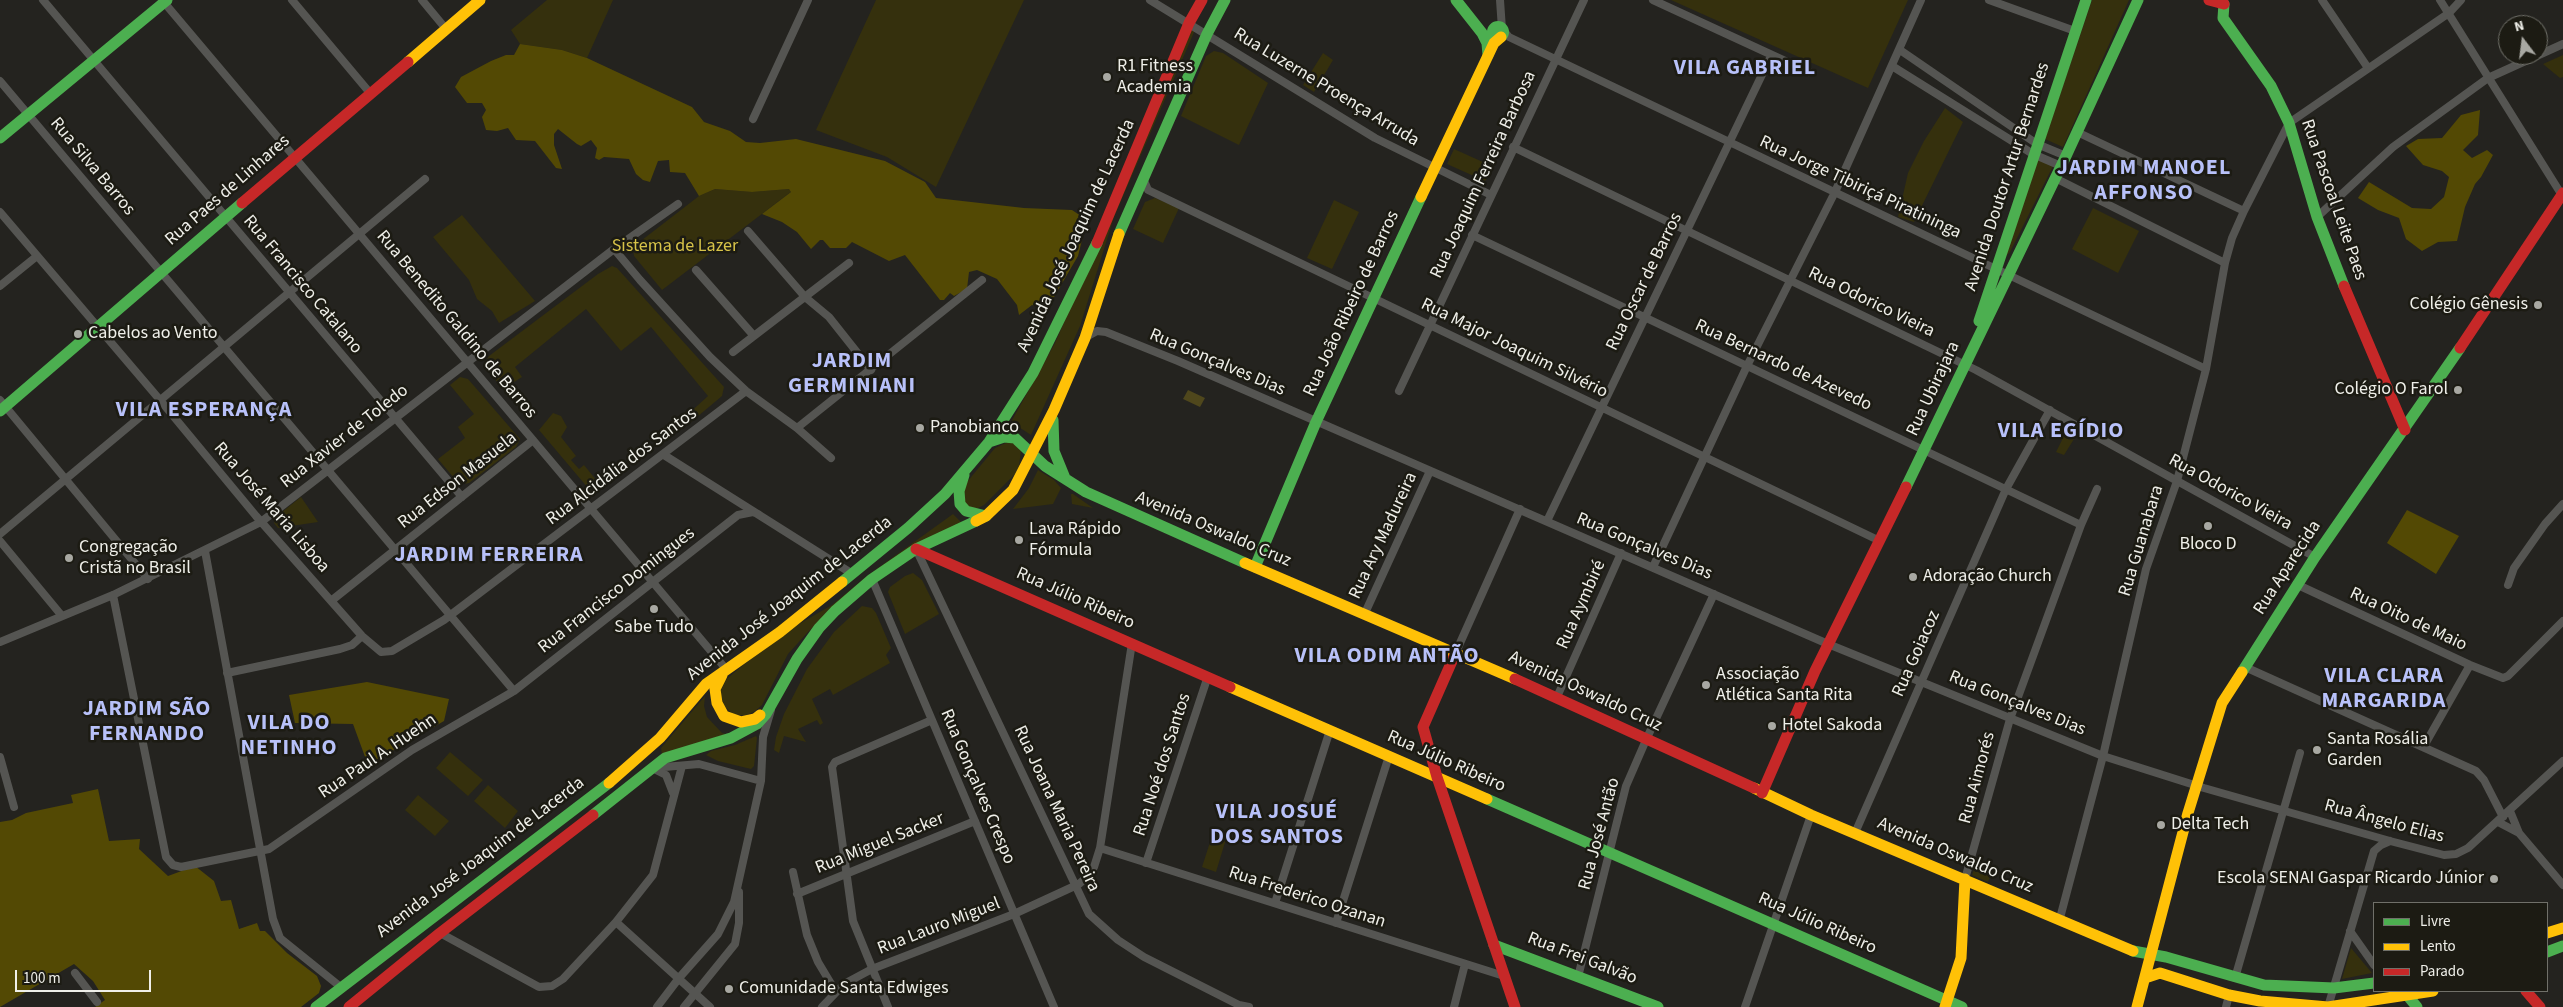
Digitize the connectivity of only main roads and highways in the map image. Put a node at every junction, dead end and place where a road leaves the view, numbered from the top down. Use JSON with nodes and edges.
{"nodes":[{"id":1,"x":480,"y":0,"type":"edge"},
{"id":2,"x":1202,"y":0,"type":"edge"},
{"id":3,"x":1225,"y":0,"type":"edge"},
{"id":4,"x":1456,"y":0,"type":"edge"},
{"id":5,"x":2086,"y":0,"type":"edge"},
{"id":6,"x":2138,"y":0,"type":"edge"},
{"id":7,"x":2209,"y":0,"type":"edge"},
{"id":8,"x":164,"y":1,"type":"edge"},
{"id":9,"x":2226,"y":2,"type":"edge"},
{"id":10,"x":1471,"y":17,"type":"junction"},
{"id":11,"x":1488,"y":59,"type":"junction"},
{"id":12,"x":0,"y":138,"type":"edge"},
{"id":13,"x":2562,"y":195,"type":"edge"},
{"id":14,"x":1965,"y":365,"type":"junction"},
{"id":15,"x":2,"y":406,"type":"edge"},
{"id":16,"x":1054,"y":410,"type":"junction"},
{"id":17,"x":2404,"y":430,"type":"junction"},
{"id":18,"x":989,"y":442,"type":"junction"},
{"id":19,"x":1033,"y":455,"type":"junction"},
{"id":20,"x":967,"y":466,"type":"junction"},
{"id":21,"x":1065,"y":478,"type":"junction"},
{"id":22,"x":986,"y":516,"type":"junction"},
{"id":23,"x":916,"y":549,"type":"junction"},
{"id":24,"x":1254,"y":567,"type":"junction"},
{"id":25,"x":1456,"y":652,"type":"junction"},
{"id":26,"x":726,"y":669,"type":"junction"},
{"id":27,"x":777,"y":694,"type":"junction"},
{"id":28,"x":1438,"y":777,"type":"junction"},
{"id":29,"x":1762,"y":793,"type":"junction"},
{"id":30,"x":1965,"y":879,"type":"junction"},
{"id":31,"x":2563,"y":928,"type":"edge"},
{"id":32,"x":2548,"y":933,"type":"edge"},
{"id":33,"x":1494,"y":945,"type":"junction"},
{"id":34,"x":2563,"y":946,"type":"edge"},
{"id":35,"x":2548,"y":952,"type":"edge"},
{"id":36,"x":2151,"y":955,"type":"junction"},
{"id":37,"x":2145,"y":978,"type":"junction"},
{"id":38,"x":2373,"y":984,"type":"edge"},
{"id":39,"x":2427,"y":992,"type":"edge"},
{"id":40,"x":2527,"y":992,"type":"edge"},
{"id":41,"x":2407,"y":995,"type":"junction"},
{"id":42,"x":1946,"y":1004,"type":"edge"},
{"id":43,"x":316,"y":1007,"type":"edge"},
{"id":44,"x":349,"y":1007,"type":"edge"},
{"id":45,"x":1514,"y":1007,"type":"edge"},
{"id":46,"x":1658,"y":1007,"type":"edge"},
{"id":47,"x":1962,"y":1007,"type":"edge"},
{"id":48,"x":2137,"y":1007,"type":"edge"},
{"id":49,"x":2328,"y":1007,"type":"edge"},
{"id":50,"x":2417,"y":1007,"type":"edge"},
{"id":51,"x":2540,"y":1007,"type":"edge"}],
"edges":[{"from":1,"to":15,"type":"main road","name":"Rua Paes de Linhares"},
{"from":2,"to":18,"type":"main road","name":"Avenida José Joaquim de Lacerda"},
{"from":3,"to":16,"type":"main road","name":"Avenida José Joaquim de Lacerda"},
{"from":4,"to":10,"type":"main road"},
{"from":5,"to":14,"type":"main road","name":"Avenida Doutor Artur Bernardes"},
{"from":6,"to":14,"type":"main road","name":"Rua Ubirajara"},
{"from":7,"to":9,"type":"main road","name":"Rua Pascoal Leite Paes"},
{"from":8,"to":12,"type":"main road"},
{"from":9,"to":17,"type":"main road","name":"Rua Pascoal Leite Paes"},
{"from":10,"to":11,"type":"main road"},
{"from":10,"to":11,"type":"main road","name":"Rua João Ribeiro de Barros"},
{"from":11,"to":24,"type":"main road","name":"Rua João Ribeiro de Barros"},
{"from":13,"to":17,"type":"main road","name":"Rua Aparecida"},
{"from":14,"to":29,"type":"main road","name":"Rua Ubirajara"},
{"from":16,"to":19,"type":"main road","name":"Avenida José Joaquim de Lacerda"},
{"from":16,"to":21,"type":"main road"},
{"from":17,"to":36,"type":"main road","name":"Rua Aparecida"},
{"from":18,"to":19,"type":"main road","name":"Avenida Oswaldo Cruz"},
{"from":18,"to":20,"type":"main road","name":"Avenida José Joaquim de Lacerda"},
{"from":19,"to":21,"type":"main road","name":"Avenida Oswaldo Cruz"},
{"from":19,"to":22,"type":"main road","name":"Avenida José Joaquim de Lacerda"},
{"from":20,"to":22,"type":"main road"},
{"from":20,"to":26,"type":"main road","name":"Avenida José Joaquim de Lacerda"},
{"from":21,"to":24,"type":"main road","name":"Avenida Oswaldo Cruz"},
{"from":22,"to":23,"type":"main road","name":"Avenida José Joaquim de Lacerda"},
{"from":23,"to":27,"type":"main road","name":"Avenida José Joaquim de Lacerda"},
{"from":23,"to":28,"type":"main road","name":"Rua Júlio Ribeiro"},
{"from":24,"to":25,"type":"main road","name":"Avenida Oswaldo Cruz"},
{"from":25,"to":28,"type":"main road"},
{"from":25,"to":29,"type":"main road","name":"Avenida Oswaldo Cruz"},
{"from":26,"to":27,"type":"main road"},
{"from":26,"to":43,"type":"main road","name":"Avenida José Joaquim de Lacerda"},
{"from":27,"to":44,"type":"main road","name":"Avenida José Joaquim de Lacerda"},
{"from":28,"to":33,"type":"main road"},
{"from":28,"to":42,"type":"main road","name":"Rua Júlio Ribeiro"},
{"from":29,"to":30,"type":"main road","name":"Avenida Oswaldo Cruz"},
{"from":30,"to":36,"type":"main road","name":"Avenida Oswaldo Cruz"},
{"from":30,"to":42,"type":"main road"},
{"from":31,"to":32,"type":"main road"},
{"from":33,"to":45,"type":"main road"},
{"from":33,"to":46,"type":"main road","name":"Rua Frei Galvão"},
{"from":34,"to":35,"type":"main road"},
{"from":36,"to":37,"type":"main road","name":"Rua Aparecida"},
{"from":36,"to":38,"type":"main road","name":"Avenida Oswaldo Cruz"},
{"from":37,"to":48,"type":"main road","name":"Rua Aparecida"},
{"from":37,"to":49,"type":"main road"},
{"from":39,"to":41,"type":"main road"},
{"from":40,"to":51,"type":"main road"},
{"from":41,"to":49,"type":"main road"},
{"from":41,"to":50,"type":"main road"},
{"from":42,"to":47,"type":"main road","name":"Rua Júlio Ribeiro"}]}
